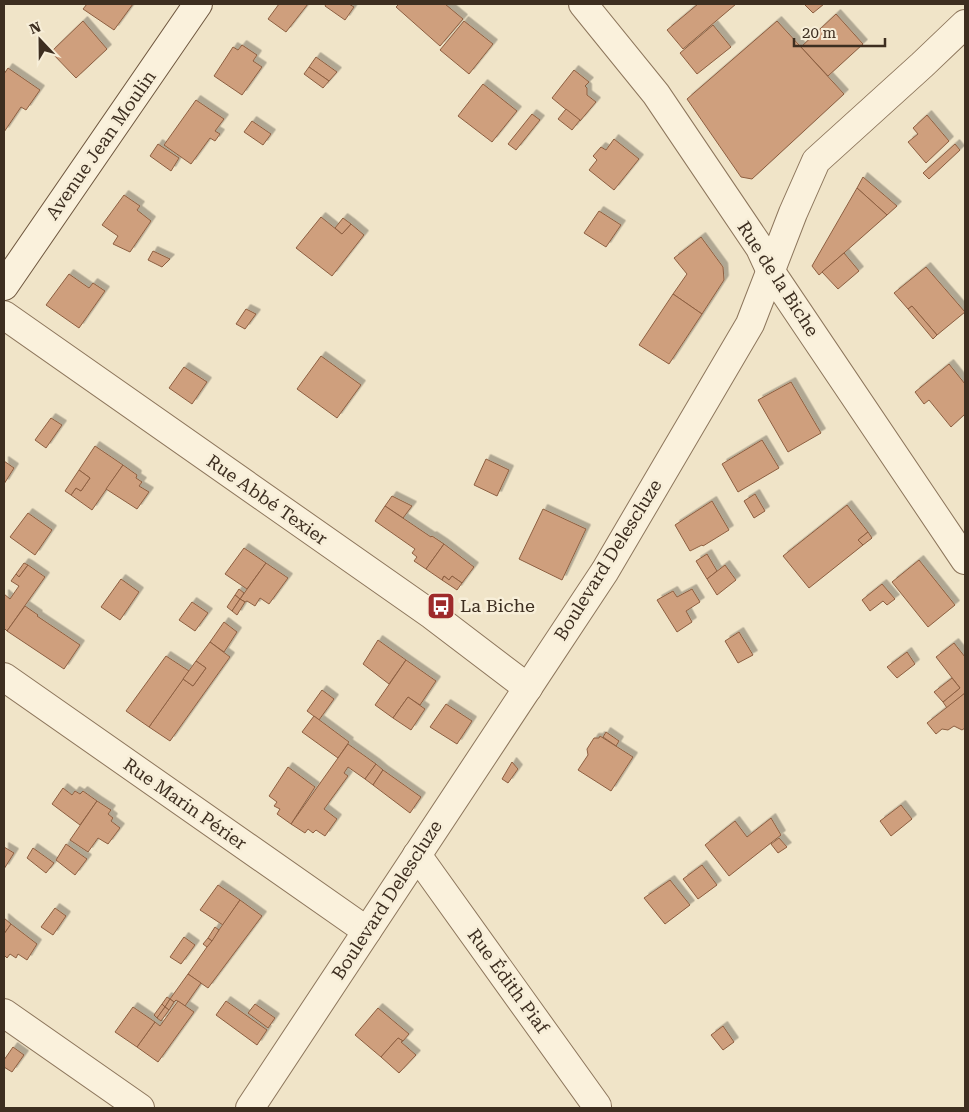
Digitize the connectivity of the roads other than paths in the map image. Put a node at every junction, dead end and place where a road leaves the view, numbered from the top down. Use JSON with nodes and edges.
{"nodes":[{"id":1,"x":198,"y":4,"type":"edge"},
{"id":2,"x":583,"y":4,"type":"edge"},
{"id":3,"x":965,"y":24,"type":"edge"},
{"id":4,"x":771,"y":272,"type":"junction"},
{"id":5,"x":4,"y":286,"type":"edge"},
{"id":6,"x":4,"y":315,"type":"edge"},
{"id":7,"x":965,"y":560,"type":"edge"},
{"id":8,"x":4,"y":677,"type":"edge"},
{"id":9,"x":528,"y":688,"type":"junction"},
{"id":10,"x":417,"y":855,"type":"junction"},
{"id":11,"x":366,"y":931,"type":"junction"},
{"id":12,"x":4,"y":1013,"type":"edge"},
{"id":13,"x":140,"y":1108,"type":"edge"},
{"id":14,"x":250,"y":1108,"type":"edge"},
{"id":15,"x":595,"y":1108,"type":"edge"}],
"edges":[{"from":1,"to":5,"type":"street","name":"Avenue Jean Moulin"},
{"from":2,"to":4,"type":"street","name":"Rue de la Biche"},
{"from":3,"to":4,"type":"street","name":"Boulevard Delescluze"},
{"from":4,"to":7,"type":"street","name":"Rue de la Biche"},
{"from":4,"to":9,"type":"street","name":"Boulevard Delescluze"},
{"from":6,"to":9,"type":"street","name":"Rue Abbé Texier"},
{"from":8,"to":11,"type":"street","name":"Rue Marin Périer"},
{"from":9,"to":10,"type":"street","name":"Boulevard Delescluze"},
{"from":10,"to":11,"type":"street","name":"Boulevard Delescluze"},
{"from":10,"to":15,"type":"street","name":"Rue Édith Piaf"},
{"from":11,"to":14,"type":"street","name":"Boulevard Delescluze"},
{"from":12,"to":13,"type":"street"}]}
